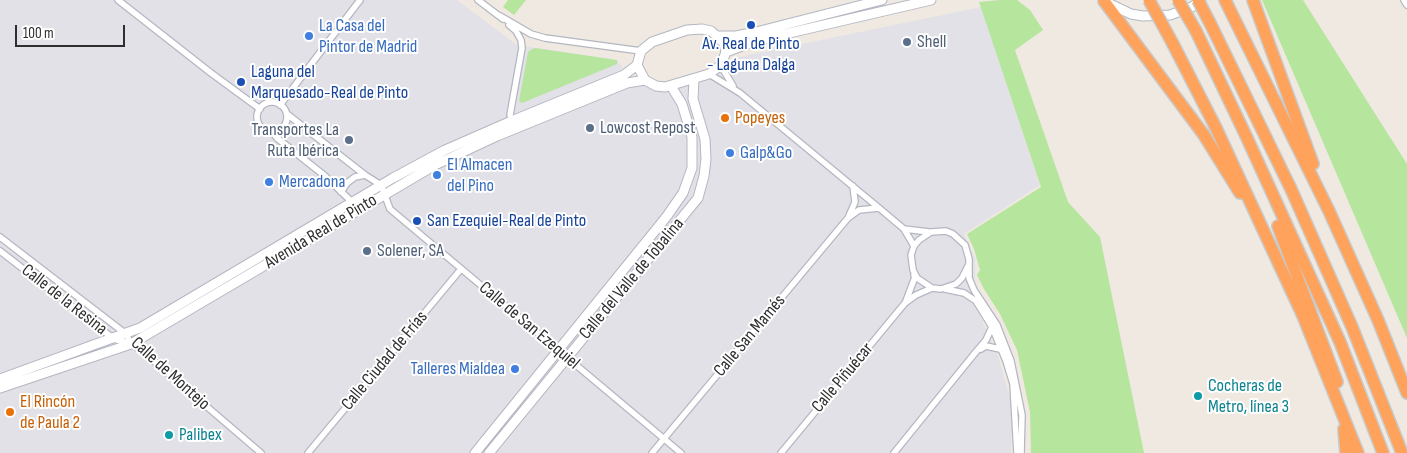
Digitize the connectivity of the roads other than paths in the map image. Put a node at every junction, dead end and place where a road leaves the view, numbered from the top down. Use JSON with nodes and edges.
{"nodes":[{"id":1,"x":118,"y":0,"type":"edge"},
{"id":2,"x":360,"y":0,"type":"edge"},
{"id":3,"x":478,"y":0,"type":"edge"},
{"id":4,"x":882,"y":0,"type":"edge"},
{"id":5,"x":931,"y":0,"type":"edge"},
{"id":6,"x":1104,"y":0,"type":"edge"},
{"id":7,"x":1149,"y":0,"type":"edge"},
{"id":8,"x":1178,"y":0,"type":"edge"},
{"id":9,"x":1198,"y":0,"type":"edge"},
{"id":10,"x":1201,"y":0,"type":"edge"},
{"id":11,"x":1225,"y":0,"type":"edge"},
{"id":12,"x":1253,"y":0,"type":"edge"},
{"id":13,"x":1404,"y":0,"type":"edge"},
{"id":14,"x":1407,"y":4,"type":"edge"},
{"id":15,"x":500,"y":16,"type":"junction"},
{"id":16,"x":718,"y":36,"type":"junction"},
{"id":17,"x":641,"y":51,"type":"junction"},
{"id":18,"x":725,"y":56,"type":"junction"},
{"id":19,"x":637,"y":65,"type":"junction"},
{"id":20,"x":709,"y":74,"type":"junction"},
{"id":21,"x":694,"y":79,"type":"junction"},
{"id":22,"x":645,"y":80,"type":"junction"},
{"id":23,"x":671,"y":86,"type":"junction"},
{"id":24,"x":740,"y":93,"type":"junction"},
{"id":25,"x":280,"y":105,"type":"junction"},
{"id":26,"x":260,"y":109,"type":"junction"},
{"id":27,"x":286,"y":114,"type":"junction"},
{"id":28,"x":510,"y":115,"type":"dead end"},
{"id":29,"x":272,"y":132,"type":"junction"},
{"id":30,"x":365,"y":175,"type":"junction"},
{"id":31,"x":381,"y":185,"type":"junction"},
{"id":32,"x":853,"y":186,"type":"junction"},
{"id":33,"x":1269,"y":188,"type":"junction"},
{"id":34,"x":341,"y":192,"type":"junction"},
{"id":35,"x":384,"y":195,"type":"junction"},
{"id":36,"x":353,"y":203,"type":"junction"},
{"id":37,"x":361,"y":208,"type":"junction"},
{"id":38,"x":879,"y":208,"type":"junction"},
{"id":39,"x":1329,"y":211,"type":"junction"},
{"id":40,"x":848,"y":218,"type":"junction"},
{"id":41,"x":904,"y":229,"type":"junction"},
{"id":42,"x":931,"y":232,"type":"junction"},
{"id":43,"x":0,"y":236,"type":"edge"},
{"id":44,"x":1268,"y":240,"type":"junction"},
{"id":45,"x":914,"y":246,"type":"junction"},
{"id":46,"x":0,"y":251,"type":"edge"},
{"id":47,"x":968,"y":266,"type":"junction"},
{"id":48,"x":461,"y":269,"type":"junction"},
{"id":49,"x":913,"y":271,"type":"junction"},
{"id":50,"x":932,"y":288,"type":"junction"},
{"id":51,"x":941,"y":289,"type":"junction"},
{"id":52,"x":905,"y":303,"type":"junction"},
{"id":53,"x":992,"y":327,"type":"junction"},
{"id":54,"x":126,"y":334,"type":"junction"},
{"id":55,"x":114,"y":338,"type":"junction"},
{"id":56,"x":131,"y":344,"type":"junction"},
{"id":57,"x":1000,"y":348,"type":"junction"},
{"id":58,"x":559,"y":351,"type":"junction"},
{"id":59,"x":975,"y":353,"type":"junction"},
{"id":60,"x":567,"y":358,"type":"junction"},
{"id":61,"x":0,"y":378,"type":"edge"},
{"id":62,"x":0,"y":388,"type":"edge"},
{"id":63,"x":1407,"y":393,"type":"edge"},
{"id":64,"x":1342,"y":414,"type":"junction"},
{"id":65,"x":664,"y":439,"type":"junction"},
{"id":66,"x":261,"y":453,"type":"edge"},
{"id":67,"x":308,"y":453,"type":"edge"},
{"id":68,"x":475,"y":453,"type":"edge"},
{"id":69,"x":489,"y":453,"type":"edge"},
{"id":70,"x":652,"y":453,"type":"edge"},
{"id":71,"x":681,"y":453,"type":"edge"},
{"id":72,"x":781,"y":453,"type":"edge"},
{"id":73,"x":894,"y":453,"type":"edge"},
{"id":74,"x":1017,"y":453,"type":"edge"},
{"id":75,"x":1021,"y":453,"type":"edge"},
{"id":76,"x":1346,"y":453,"type":"edge"},
{"id":77,"x":1358,"y":453,"type":"edge"},
{"id":78,"x":1364,"y":453,"type":"edge"},
{"id":79,"x":1383,"y":453,"type":"edge"},
{"id":80,"x":1402,"y":453,"type":"edge"}],
"edges":[{"from":1,"to":26,"type":"street"},
{"from":2,"to":25,"type":"street"},
{"from":3,"to":15,"type":"street"},
{"from":4,"to":16,"type":"main road"},
{"from":5,"to":18,"type":"main road"},
{"from":6,"to":10,"type":"main road"},
{"from":6,"to":44,"type":"highway"},
{"from":7,"to":44,"type":"highway","bridge":true},
{"from":8,"to":33,"type":"highway","bridge":true},
{"from":9,"to":80,"type":"highway","bridge":true},
{"from":11,"to":39,"type":"highway"},
{"from":12,"to":39,"type":"highway"},
{"from":13,"to":14,"type":"street"},
{"from":15,"to":17,"type":"street"},
{"from":15,"to":28,"type":"street"},
{"from":16,"to":17,"type":"main road"},
{"from":16,"to":18,"type":"main road"},
{"from":17,"to":19,"type":"main road"},
{"from":18,"to":20,"type":"main road"},
{"from":18,"to":24,"type":"street"},
{"from":19,"to":22,"type":"main road"},
{"from":19,"to":31,"type":"main road","name":"Avenida Real de Pinto"},
{"from":20,"to":21,"type":"main road"},
{"from":20,"to":24,"type":"street"},
{"from":21,"to":23,"type":"main road"},
{"from":21,"to":60,"type":"main road","name":"Calle del Valle de Tobalina"},
{"from":22,"to":23,"type":"main road"},
{"from":22,"to":35,"type":"main road","name":"Avenida Real de Pinto"},
{"from":23,"to":58,"type":"main road","name":"Calle del Valle de Tobalina"},
{"from":24,"to":32,"type":"street"},
{"from":25,"to":26,"type":"street"},
{"from":25,"to":27,"type":"street"},
{"from":26,"to":29,"type":"street"},
{"from":27,"to":29,"type":"street"},
{"from":27,"to":30,"type":"street"},
{"from":29,"to":34,"type":"street"},
{"from":30,"to":31,"type":"street"},
{"from":30,"to":34,"type":"street"},
{"from":31,"to":35,"type":"street","name":"Calle de San Ezequiel"},
{"from":31,"to":36,"type":"main road","name":"Avenida Real de Pinto"},
{"from":32,"to":38,"type":"street"},
{"from":32,"to":40,"type":"street","name":"Calle San Mamés"},
{"from":33,"to":78,"type":"highway"},
{"from":33,"to":79,"type":"highway"},
{"from":34,"to":36,"type":"street"},
{"from":35,"to":37,"type":"main road","name":"Avenida Real de Pinto"},
{"from":35,"to":48,"type":"street","name":"Calle de San Ezequiel"},
{"from":36,"to":37,"type":"street"},
{"from":36,"to":54,"type":"main road","name":"Avenida Real de Pinto"},
{"from":37,"to":56,"type":"main road","name":"Avenida Real de Pinto"},
{"from":38,"to":40,"type":"street","name":"Calle San Mamés"},
{"from":38,"to":41,"type":"street"},
{"from":39,"to":63,"type":"highway"},
{"from":40,"to":65,"type":"street","name":"Calle San Mamés"},
{"from":41,"to":42,"type":"street"},
{"from":41,"to":45,"type":"street"},
{"from":42,"to":45,"type":"street"},
{"from":42,"to":47,"type":"street"},
{"from":43,"to":54,"type":"street","name":"Calle de la Resina"},
{"from":44,"to":64,"type":"highway"},
{"from":45,"to":49,"type":"street"},
{"from":46,"to":55,"type":"street","name":"Calle de la Resina"},
{"from":47,"to":51,"type":"street"},
{"from":47,"to":75,"type":"street"},
{"from":48,"to":58,"type":"street","name":"Calle de San Ezequiel"},
{"from":48,"to":67,"type":"street","name":"Calle Ciudad de Frías"},
{"from":49,"to":50,"type":"street"},
{"from":49,"to":52,"type":"street","name":"Calle Piñuécar"},
{"from":50,"to":51,"type":"street"},
{"from":50,"to":52,"type":"street","name":"Calle Piñuécar"},
{"from":51,"to":53,"type":"street"},
{"from":52,"to":72,"type":"street","name":"Calle Piñuécar"},
{"from":53,"to":57,"type":"street"},
{"from":53,"to":59,"type":"street"},
{"from":54,"to":55,"type":"main road","name":"Avenida Real de Pinto"},
{"from":54,"to":56,"type":"street","name":"Calle de Montejo"},
{"from":55,"to":56,"type":"street","name":"Calle de la Resina"},
{"from":55,"to":61,"type":"main road","name":"Avenida Real de Pinto"},
{"from":56,"to":62,"type":"main road","name":"Avenida Real de Pinto"},
{"from":56,"to":66,"type":"street","name":"Calle de Montejo"},
{"from":57,"to":59,"type":"street"},
{"from":57,"to":74,"type":"street"},
{"from":58,"to":60,"type":"street","name":"Calle de San Ezequiel"},
{"from":58,"to":68,"type":"main road","name":"Calle del Valle de Tobalina"},
{"from":59,"to":73,"type":"street"},
{"from":60,"to":65,"type":"street","name":"Calle de San Ezequiel"},
{"from":60,"to":69,"type":"main road","name":"Calle del Valle de Tobalina"},
{"from":64,"to":76,"type":"highway"},
{"from":64,"to":77,"type":"highway"},
{"from":65,"to":70,"type":"street","name":"Calle San Mamés"},
{"from":65,"to":71,"type":"street","name":"Calle de San Ezequiel"}]}
